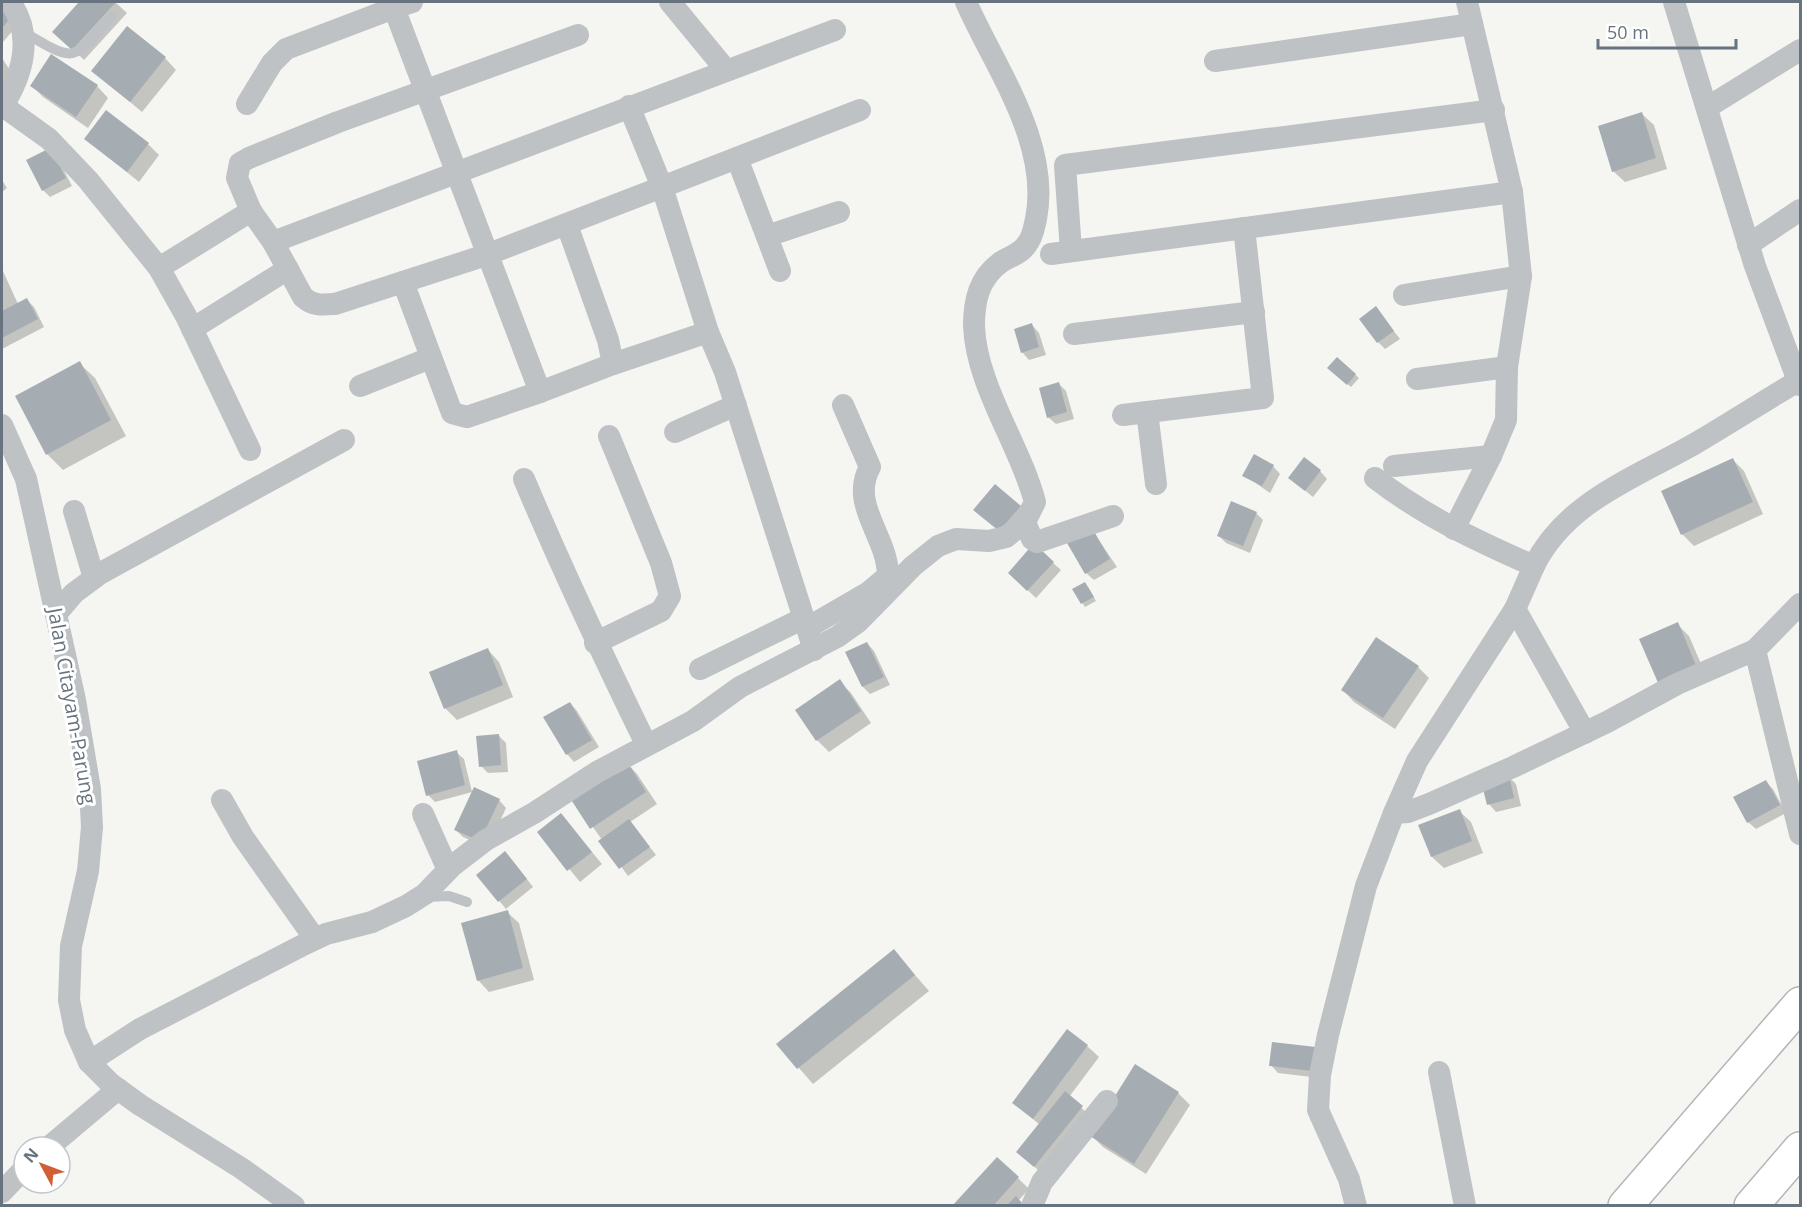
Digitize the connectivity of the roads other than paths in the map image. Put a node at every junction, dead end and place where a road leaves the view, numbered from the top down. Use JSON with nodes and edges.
{"nodes":[{"id":1,"x":10,"y":2,"type":"edge"},
{"id":2,"x":670,"y":2,"type":"edge"},
{"id":3,"x":966,"y":2,"type":"edge"},
{"id":4,"x":1467,"y":2,"type":"edge"},
{"id":5,"x":1674,"y":2,"type":"edge"},
{"id":6,"x":403,"y":5,"type":"edge"},
{"id":7,"x":112,"y":16,"type":"dead end"},
{"id":8,"x":1472,"y":24,"type":"junction"},
{"id":9,"x":835,"y":30,"type":"dead end"},
{"id":10,"x":24,"y":32,"type":"junction"},
{"id":11,"x":578,"y":35,"type":"dead end"},
{"id":12,"x":1800,"y":50,"type":"edge"},
{"id":13,"x":1215,"y":60,"type":"dead end"},
{"id":14,"x":726,"y":70,"type":"junction"},
{"id":15,"x":424,"y":91,"type":"junction"},
{"id":16,"x":247,"y":104,"type":"dead end"},
{"id":17,"x":629,"y":106,"type":"junction"},
{"id":18,"x":2,"y":107,"type":"edge"},
{"id":19,"x":1708,"y":107,"type":"junction"},
{"id":20,"x":860,"y":110,"type":"dead end"},
{"id":21,"x":1494,"y":110,"type":"junction"},
{"id":22,"x":737,"y":158,"type":"junction"},
{"id":23,"x":456,"y":173,"type":"junction"},
{"id":24,"x":662,"y":187,"type":"junction"},
{"id":25,"x":1512,"y":192,"type":"junction"},
{"id":26,"x":1800,"y":210,"type":"edge"},
{"id":27,"x":251,"y":211,"type":"junction"},
{"id":28,"x":839,"y":212,"type":"dead end"},
{"id":29,"x":567,"y":225,"type":"junction"},
{"id":30,"x":1244,"y":228,"type":"junction"},
{"id":31,"x":767,"y":236,"type":"junction"},
{"id":32,"x":273,"y":242,"type":"junction"},
{"id":33,"x":1748,"y":245,"type":"junction"},
{"id":34,"x":486,"y":255,"type":"junction"},
{"id":35,"x":159,"y":268,"type":"junction"},
{"id":36,"x":288,"y":269,"type":"junction"},
{"id":37,"x":780,"y":271,"type":"dead end"},
{"id":38,"x":1521,"y":276,"type":"junction"},
{"id":39,"x":404,"y":282,"type":"junction"},
{"id":40,"x":1404,"y":296,"type":"dead end"},
{"id":41,"x":1254,"y":312,"type":"junction"},
{"id":42,"x":192,"y":329,"type":"junction"},
{"id":43,"x":708,"y":332,"type":"junction"},
{"id":44,"x":1074,"y":334,"type":"dead end"},
{"id":45,"x":430,"y":358,"type":"junction"},
{"id":46,"x":613,"y":364,"type":"junction"},
{"id":47,"x":1507,"y":367,"type":"junction"},
{"id":48,"x":1799,"y":377,"type":"edge"},
{"id":49,"x":1417,"y":379,"type":"dead end"},
{"id":50,"x":360,"y":386,"type":"dead end"},
{"id":51,"x":540,"y":392,"type":"junction"},
{"id":52,"x":736,"y":405,"type":"junction"},
{"id":53,"x":843,"y":405,"type":"dead end"},
{"id":54,"x":1147,"y":412,"type":"junction"},
{"id":55,"x":1123,"y":415,"type":"dead end"},
{"id":56,"x":2,"y":425,"type":"edge"},
{"id":57,"x":675,"y":432,"type":"dead end"},
{"id":58,"x":609,"y":436,"type":"dead end"},
{"id":59,"x":344,"y":440,"type":"dead end"},
{"id":60,"x":250,"y":450,"type":"dead end"},
{"id":61,"x":1491,"y":456,"type":"junction"},
{"id":62,"x":1395,"y":466,"type":"dead end"},
{"id":63,"x":10,"y":468,"type":"edge"},
{"id":64,"x":1375,"y":478,"type":"dead end"},
{"id":65,"x":524,"y":479,"type":"dead end"},
{"id":66,"x":1156,"y":484,"type":"dead end"},
{"id":67,"x":74,"y":511,"type":"dead end"},
{"id":68,"x":1113,"y":516,"type":"dead end"},
{"id":69,"x":1024,"y":522,"type":"junction"},
{"id":70,"x":1454,"y":529,"type":"junction"},
{"id":71,"x":1534,"y":566,"type":"junction"},
{"id":72,"x":94,"y":578,"type":"junction"},
{"id":73,"x":1800,"y":604,"type":"edge"},
{"id":74,"x":1515,"y":609,"type":"junction"},
{"id":75,"x":56,"y":614,"type":"junction"},
{"id":76,"x":805,"y":623,"type":"junction"},
{"id":77,"x":595,"y":643,"type":"junction"},
{"id":78,"x":814,"y":650,"type":"junction"},
{"id":79,"x":1755,"y":650,"type":"junction"},
{"id":80,"x":700,"y":669,"type":"dead end"},
{"id":81,"x":1586,"y":733,"type":"junction"},
{"id":82,"x":646,"y":744,"type":"junction"},
{"id":83,"x":222,"y":800,"type":"dead end"},
{"id":84,"x":1394,"y":813,"type":"junction"},
{"id":85,"x":423,"y":814,"type":"dead end"},
{"id":86,"x":1800,"y":834,"type":"edge"},
{"id":87,"x":448,"y":870,"type":"junction"},
{"id":88,"x":417,"y":899,"type":"junction"},
{"id":89,"x":467,"y":902,"type":"dead end"},
{"id":90,"x":315,"y":939,"type":"junction"},
{"id":91,"x":1800,"y":1005,"type":"edge"},
{"id":92,"x":89,"y":1062,"type":"junction"},
{"id":93,"x":1439,"y":1072,"type":"dead end"},
{"id":94,"x":118,"y":1089,"type":"junction"},
{"id":95,"x":1107,"y":1101,"type":"dead end"},
{"id":96,"x":63,"y":1135,"type":"edge"},
{"id":97,"x":1800,"y":1149,"type":"edge"},
{"id":98,"x":294,"y":1206,"type":"edge"},
{"id":99,"x":1032,"y":1206,"type":"edge"},
{"id":100,"x":1356,"y":1206,"type":"edge"},
{"id":101,"x":1466,"y":1206,"type":"edge"},
{"id":102,"x":1625,"y":1206,"type":"edge"},
{"id":103,"x":1751,"y":1206,"type":"edge"}],
"edges":[{"from":1,"to":10,"type":"street"},
{"from":2,"to":14,"type":"street"},
{"from":3,"to":69,"type":"street"},
{"from":4,"to":8,"type":"street"},
{"from":5,"to":19,"type":"street"},
{"from":6,"to":15,"type":"street"},
{"from":6,"to":16,"type":"street"},
{"from":7,"to":10,"type":"lane"},
{"from":8,"to":13,"type":"street"},
{"from":8,"to":21,"type":"street"},
{"from":9,"to":14,"type":"street"},
{"from":10,"to":18,"type":"street"},
{"from":11,"to":15,"type":"street"},
{"from":12,"to":19,"type":"street"},
{"from":14,"to":17,"type":"street"},
{"from":15,"to":23,"type":"street"},
{"from":15,"to":27,"type":"street"},
{"from":17,"to":23,"type":"street"},
{"from":17,"to":24,"type":"street"},
{"from":18,"to":35,"type":"street"},
{"from":19,"to":33,"type":"street"},
{"from":20,"to":22,"type":"street"},
{"from":21,"to":25,"type":"street"},
{"from":21,"to":30,"type":"street"},
{"from":22,"to":24,"type":"street"},
{"from":22,"to":31,"type":"street"},
{"from":23,"to":32,"type":"street"},
{"from":23,"to":34,"type":"street"},
{"from":24,"to":29,"type":"street"},
{"from":24,"to":43,"type":"street"},
{"from":25,"to":30,"type":"street"},
{"from":25,"to":38,"type":"street"},
{"from":26,"to":33,"type":"street"},
{"from":27,"to":32,"type":"street"},
{"from":27,"to":35,"type":"street"},
{"from":28,"to":31,"type":"street"},
{"from":29,"to":34,"type":"street"},
{"from":29,"to":46,"type":"street"},
{"from":30,"to":41,"type":"street"},
{"from":31,"to":37,"type":"street"},
{"from":32,"to":36,"type":"street"},
{"from":33,"to":48,"type":"street"},
{"from":34,"to":39,"type":"street"},
{"from":34,"to":51,"type":"street"},
{"from":35,"to":42,"type":"street"},
{"from":36,"to":39,"type":"street"},
{"from":36,"to":42,"type":"street"},
{"from":38,"to":40,"type":"street"},
{"from":38,"to":47,"type":"street"},
{"from":39,"to":45,"type":"street"},
{"from":41,"to":44,"type":"street"},
{"from":41,"to":54,"type":"street"},
{"from":42,"to":60,"type":"street"},
{"from":43,"to":46,"type":"street"},
{"from":43,"to":52,"type":"street"},
{"from":45,"to":50,"type":"street"},
{"from":45,"to":51,"type":"street"},
{"from":46,"to":51,"type":"street"},
{"from":47,"to":49,"type":"street"},
{"from":47,"to":61,"type":"street"},
{"from":48,"to":71,"type":"street"},
{"from":52,"to":57,"type":"street"},
{"from":52,"to":76,"type":"street"},
{"from":53,"to":76,"type":"street"},
{"from":54,"to":55,"type":"street"},
{"from":54,"to":66,"type":"street"},
{"from":56,"to":63,"type":"street","name":"Jalan Citayam-Parung"},
{"from":58,"to":77,"type":"street"},
{"from":59,"to":72,"type":"street"},
{"from":61,"to":62,"type":"street"},
{"from":61,"to":70,"type":"street"},
{"from":63,"to":75,"type":"street","name":"Jalan Citayam-Parung"},
{"from":64,"to":70,"type":"street"},
{"from":65,"to":77,"type":"street"},
{"from":67,"to":72,"type":"street"},
{"from":68,"to":69,"type":"street"},
{"from":69,"to":78,"type":"street"},
{"from":70,"to":71,"type":"street"},
{"from":71,"to":74,"type":"street"},
{"from":72,"to":75,"type":"street"},
{"from":73,"to":79,"type":"street"},
{"from":74,"to":81,"type":"street"},
{"from":74,"to":84,"type":"street"},
{"from":75,"to":92,"type":"street","name":"Jalan Citayam-Parung"},
{"from":76,"to":78,"type":"street"},
{"from":76,"to":80,"type":"street"},
{"from":77,"to":82,"type":"street"},
{"from":78,"to":82,"type":"street"},
{"from":79,"to":81,"type":"street"},
{"from":79,"to":86,"type":"street"},
{"from":81,"to":84,"type":"street"},
{"from":82,"to":87,"type":"street"},
{"from":83,"to":90,"type":"street"},
{"from":84,"to":100,"type":"street"},
{"from":85,"to":87,"type":"street"},
{"from":87,"to":88,"type":"street"},
{"from":88,"to":89,"type":"lane"},
{"from":88,"to":90,"type":"street"},
{"from":90,"to":92,"type":"street"},
{"from":91,"to":102,"type":"highway"},
{"from":92,"to":94,"type":"street","name":"Jalan Citayam-Parung"},
{"from":93,"to":101,"type":"street"},
{"from":94,"to":96,"type":"street"},
{"from":94,"to":98,"type":"street","name":"Jalan Citayam-Parung"},
{"from":95,"to":99,"type":"street"},
{"from":97,"to":103,"type":"highway"}]}
